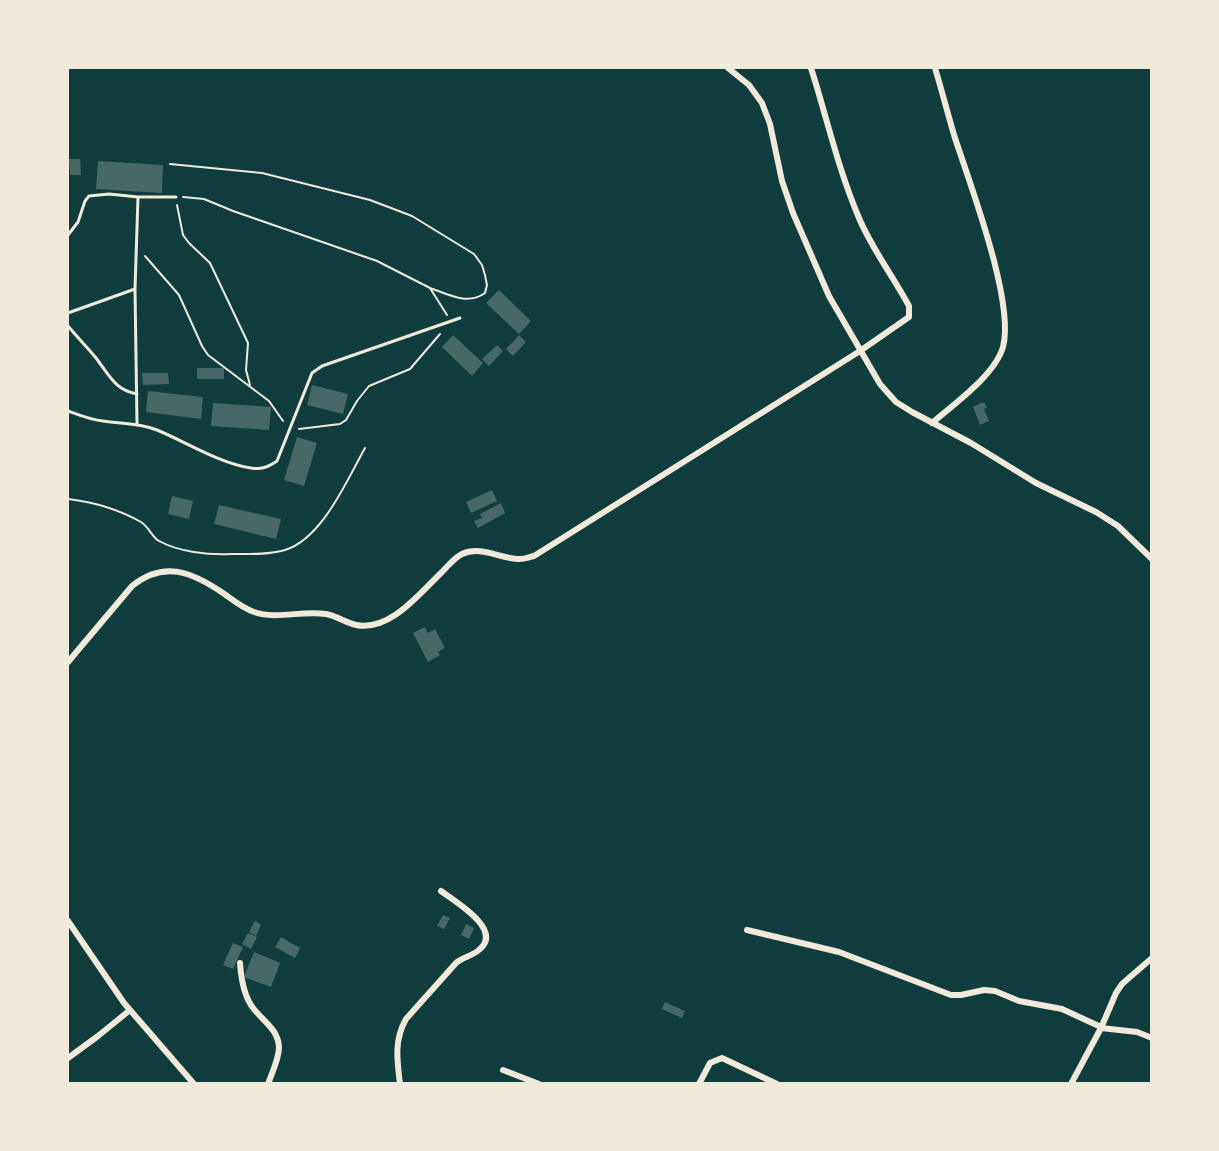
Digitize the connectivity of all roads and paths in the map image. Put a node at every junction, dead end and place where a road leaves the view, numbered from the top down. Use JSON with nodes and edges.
{"nodes":[{"id":1,"x":728,"y":68,"type":"edge"},
{"id":2,"x":811,"y":68,"type":"edge"},
{"id":3,"x":934,"y":68,"type":"edge"},
{"id":4,"x":170,"y":164,"type":"dead end"},
{"id":5,"x":138,"y":197,"type":"junction"},
{"id":6,"x":176,"y":197,"type":"junction"},
{"id":7,"x":68,"y":235,"type":"edge"},
{"id":8,"x":136,"y":248,"type":"junction"},
{"id":9,"x":430,"y":288,"type":"junction"},
{"id":10,"x":135,"y":289,"type":"junction"},
{"id":11,"x":68,"y":313,"type":"edge"},
{"id":12,"x":460,"y":318,"type":"dead end"},
{"id":13,"x":451,"y":321,"type":"junction"},
{"id":14,"x":68,"y":326,"type":"edge"},
{"id":15,"x":860,"y":351,"type":"junction"},
{"id":16,"x":250,"y":385,"type":"junction"},
{"id":17,"x":137,"y":394,"type":"junction"},
{"id":18,"x":68,"y":411,"type":"edge"},
{"id":19,"x":932,"y":423,"type":"junction"},
{"id":20,"x":137,"y":424,"type":"junction"},
{"id":21,"x":290,"y":430,"type":"junction"},
{"id":22,"x":364,"y":448,"type":"dead end"},
{"id":23,"x":68,"y":499,"type":"edge"},
{"id":24,"x":1152,"y":559,"type":"edge"},
{"id":25,"x":68,"y":662,"type":"edge"},
{"id":26,"x":441,"y":891,"type":"dead end"},
{"id":27,"x":68,"y":921,"type":"edge"},
{"id":28,"x":747,"y":930,"type":"dead end"},
{"id":29,"x":1152,"y":958,"type":"edge"},
{"id":30,"x":240,"y":963,"type":"dead end"},
{"id":31,"x":130,"y":1010,"type":"junction"},
{"id":32,"x":1101,"y":1027,"type":"junction"},
{"id":33,"x":1152,"y":1038,"type":"edge"},
{"id":34,"x":68,"y":1058,"type":"edge"},
{"id":35,"x":503,"y":1070,"type":"dead end"},
{"id":36,"x":700,"y":1081,"type":"edge"},
{"id":37,"x":194,"y":1083,"type":"edge"},
{"id":38,"x":268,"y":1083,"type":"edge"},
{"id":39,"x":400,"y":1083,"type":"edge"},
{"id":40,"x":539,"y":1083,"type":"edge"},
{"id":41,"x":690,"y":1083,"type":"edge"},
{"id":42,"x":777,"y":1083,"type":"edge"},
{"id":43,"x":1071,"y":1083,"type":"edge"}],
"edges":[{"from":1,"to":15,"type":"street"},
{"from":2,"to":15,"type":"street"},
{"from":3,"to":19,"type":"street"},
{"from":4,"to":9,"type":"path"},
{"from":5,"to":6,"type":"lane"},
{"from":5,"to":7,"type":"lane"},
{"from":5,"to":8,"type":"lane"},
{"from":6,"to":9,"type":"path"},
{"from":6,"to":16,"type":"path"},
{"from":8,"to":10,"type":"lane"},
{"from":8,"to":16,"type":"path"},
{"from":9,"to":13,"type":"path"},
{"from":10,"to":11,"type":"lane"},
{"from":10,"to":17,"type":"lane"},
{"from":12,"to":13,"type":"lane"},
{"from":13,"to":21,"type":"path"},
{"from":13,"to":21,"type":"lane"},
{"from":14,"to":17,"type":"lane"},
{"from":15,"to":19,"type":"street"},
{"from":15,"to":25,"type":"street"},
{"from":16,"to":21,"type":"path"},
{"from":17,"to":20,"type":"lane"},
{"from":18,"to":20,"type":"lane"},
{"from":19,"to":24,"type":"street"},
{"from":20,"to":21,"type":"lane"},
{"from":22,"to":23,"type":"path"},
{"from":26,"to":39,"type":"street"},
{"from":27,"to":31,"type":"street"},
{"from":28,"to":32,"type":"street"},
{"from":29,"to":32,"type":"street"},
{"from":30,"to":38,"type":"street"},
{"from":31,"to":34,"type":"street"},
{"from":31,"to":37,"type":"street"},
{"from":32,"to":33,"type":"street"},
{"from":32,"to":43,"type":"street"},
{"from":35,"to":40,"type":"street"},
{"from":36,"to":41,"type":"street"},
{"from":36,"to":42,"type":"street"}]}
